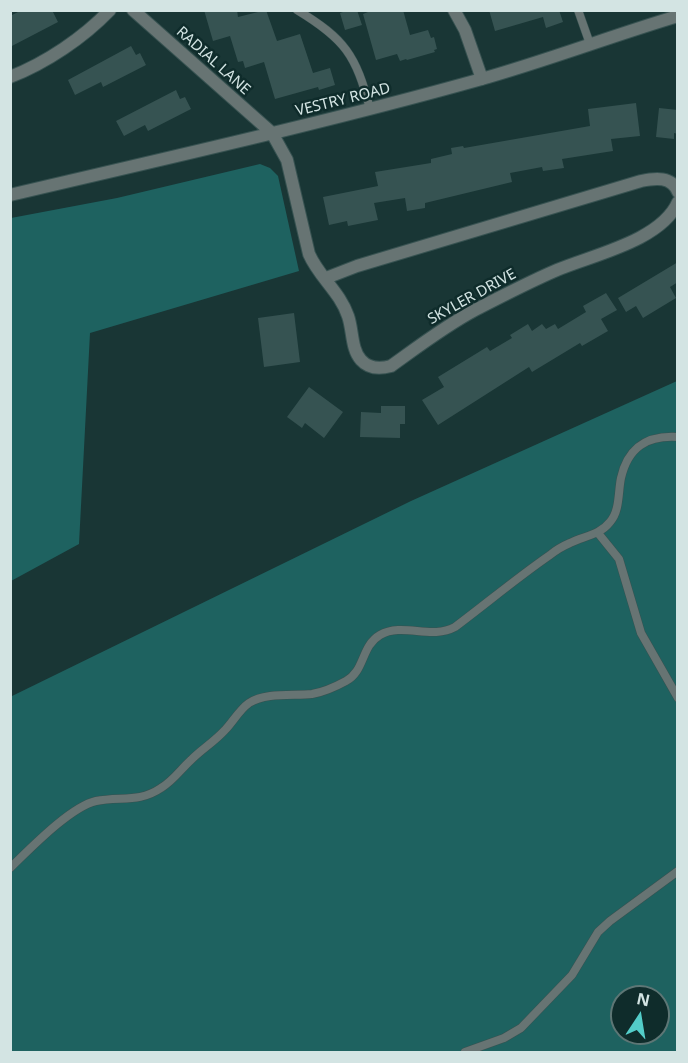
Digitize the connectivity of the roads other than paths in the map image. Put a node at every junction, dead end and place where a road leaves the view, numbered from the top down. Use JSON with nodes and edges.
{"nodes":[{"id":1,"x":110,"y":10,"type":"edge"},
{"id":2,"x":133,"y":10,"type":"edge"},
{"id":3,"x":297,"y":10,"type":"edge"},
{"id":4,"x":454,"y":10,"type":"edge"},
{"id":5,"x":578,"y":10,"type":"edge"},
{"id":6,"x":678,"y":16,"type":"edge"},
{"id":7,"x":590,"y":44,"type":"junction"},
{"id":8,"x":10,"y":77,"type":"edge"},
{"id":9,"x":482,"y":79,"type":"junction"},
{"id":10,"x":370,"y":109,"type":"junction"},
{"id":11,"x":272,"y":133,"type":"junction"},
{"id":12,"x":678,"y":192,"type":"edge"},
{"id":13,"x":10,"y":195,"type":"edge"},
{"id":14,"x":678,"y":202,"type":"edge"},
{"id":15,"x":326,"y":278,"type":"junction"},
{"id":16,"x":678,"y":437,"type":"edge"},
{"id":17,"x":598,"y":532,"type":"junction"},
{"id":18,"x":678,"y":698,"type":"edge"},
{"id":19,"x":10,"y":868,"type":"edge"},
{"id":20,"x":678,"y":871,"type":"edge"},
{"id":21,"x":465,"y":1053,"type":"edge"}],
"edges":[{"from":1,"to":8,"type":"street"},
{"from":2,"to":11,"type":"street","name":"RADIAL LANE"},
{"from":3,"to":10,"type":"lane"},
{"from":4,"to":9,"type":"street"},
{"from":5,"to":7,"type":"lane"},
{"from":6,"to":7,"type":"street","name":"VESTRY ROAD"},
{"from":7,"to":9,"type":"street","name":"VESTRY ROAD"},
{"from":9,"to":10,"type":"street","name":"VESTRY ROAD"},
{"from":10,"to":11,"type":"street","name":"VESTRY ROAD"},
{"from":11,"to":13,"type":"street","name":"VESTRY ROAD"},
{"from":11,"to":15,"type":"street","name":"SKYLER DRIVE"},
{"from":12,"to":15,"type":"street"},
{"from":14,"to":15,"type":"street","name":"SKYLER DRIVE"},
{"from":16,"to":17,"type":"lane"},
{"from":17,"to":18,"type":"lane"},
{"from":17,"to":19,"type":"lane"},
{"from":20,"to":21,"type":"lane"}]}
